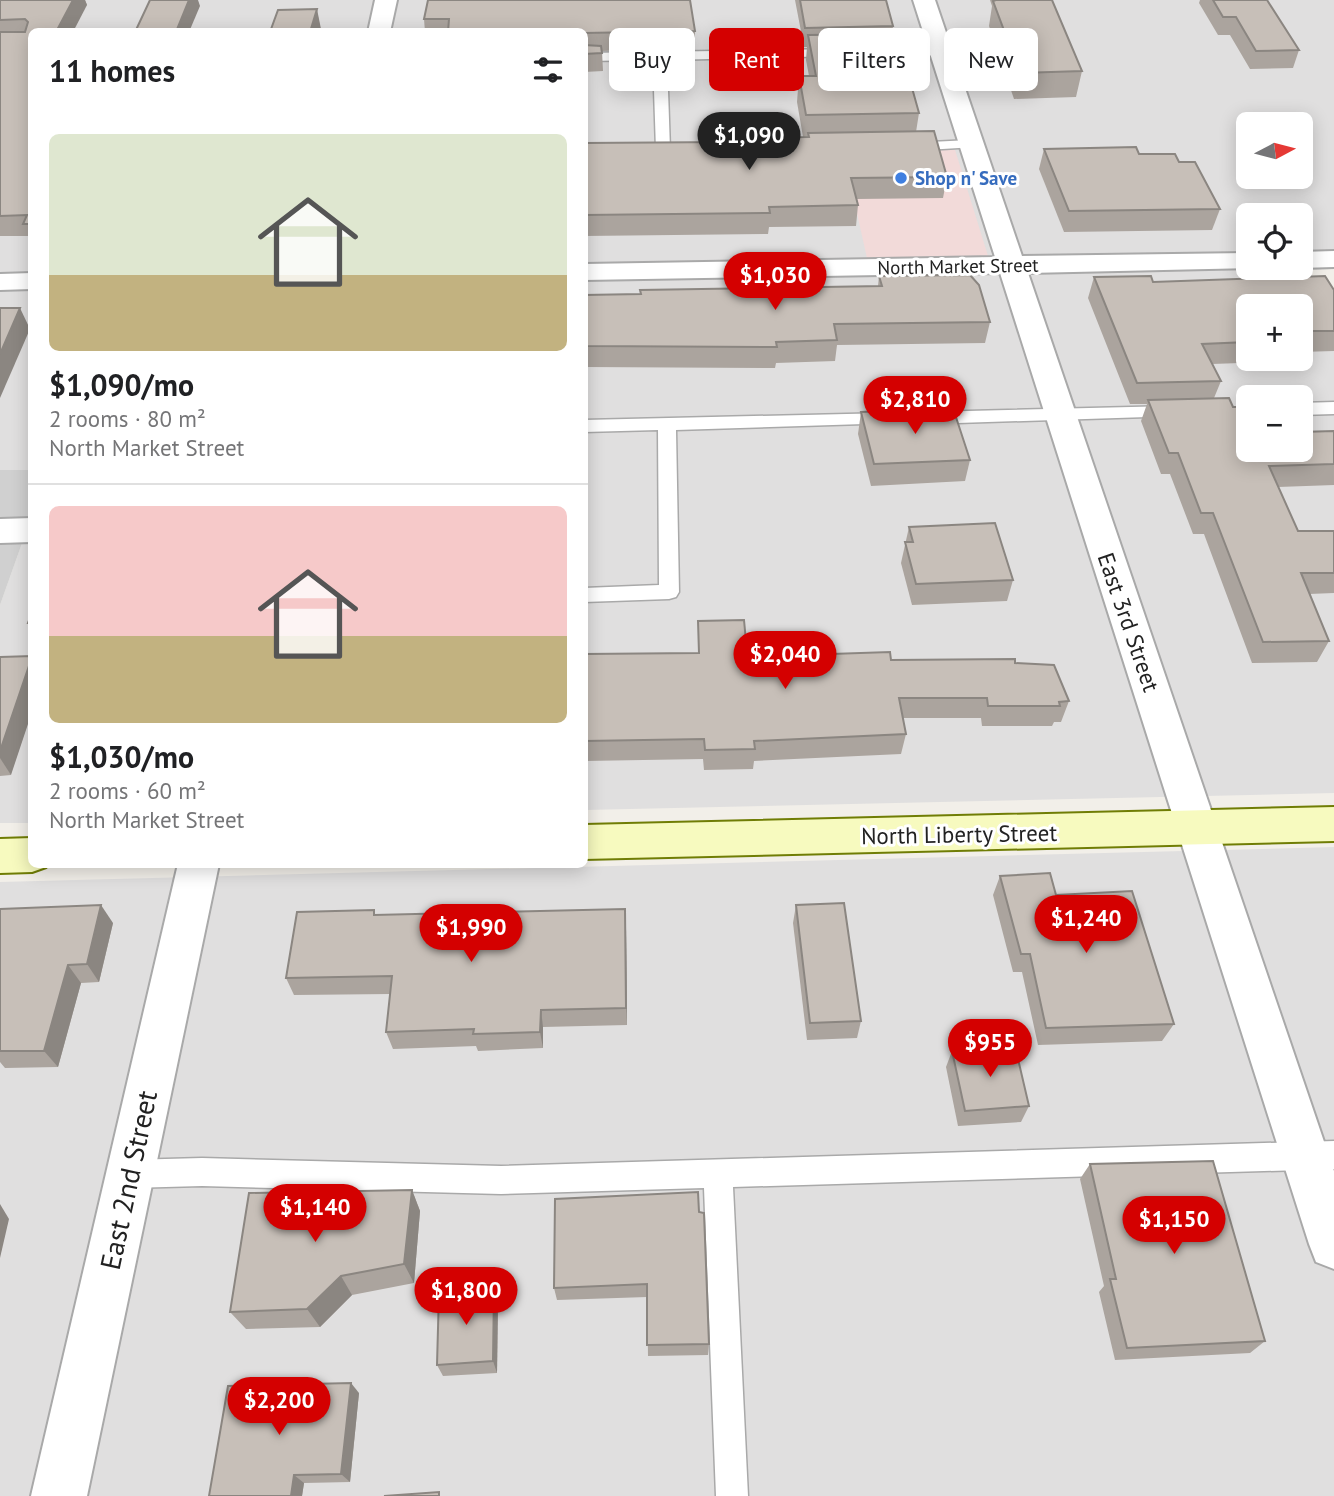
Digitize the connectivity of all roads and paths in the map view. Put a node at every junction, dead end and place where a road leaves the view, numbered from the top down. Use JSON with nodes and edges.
{"nodes":[{"id":1,"x":386,"y":0,"type":"edge"},
{"id":2,"x":924,"y":0,"type":"edge"},
{"id":3,"x":380,"y":28,"type":"edge"},
{"id":4,"x":940,"y":52,"type":"junction"},
{"id":5,"x":695,"y":55,"type":"edge"},
{"id":6,"x":609,"y":56,"type":"edge"},
{"id":7,"x":588,"y":57,"type":"edge"},
{"id":8,"x":661,"y":91,"type":"edge"},
{"id":9,"x":970,"y":144,"type":"junction"},
{"id":10,"x":899,"y":147,"type":"edge"},
{"id":11,"x":663,"y":150,"type":"edge"},
{"id":12,"x":1236,"y":261,"type":"edge"},
{"id":13,"x":1009,"y":265,"type":"junction"},
{"id":14,"x":588,"y":272,"type":"edge"},
{"id":15,"x":28,"y":281,"type":"edge"},
{"id":16,"x":0,"y":282,"type":"edge"},
{"id":17,"x":1334,"y":408,"type":"edge"},
{"id":18,"x":1313,"y":409,"type":"edge"},
{"id":19,"x":1197,"y":412,"type":"edge"},
{"id":20,"x":1060,"y":415,"type":"junction"},
{"id":21,"x":667,"y":424,"type":"junction"},
{"id":22,"x":588,"y":426,"type":"edge"},
{"id":23,"x":28,"y":530,"type":"edge"},
{"id":24,"x":0,"y":531,"type":"edge"},
{"id":25,"x":588,"y":595,"type":"edge"},
{"id":26,"x":1334,"y":824,"type":"edge"},
{"id":27,"x":1199,"y":828,"type":"junction"},
{"id":28,"x":588,"y":842,"type":"edge"},
{"id":29,"x":28,"y":855,"type":"edge"},
{"id":30,"x":0,"y":856,"type":"edge"},
{"id":31,"x":198,"y":868,"type":"edge"},
{"id":32,"x":1320,"y":1156,"type":"edge"},
{"id":33,"x":718,"y":1173,"type":"junction"},
{"id":34,"x":130,"y":1174,"type":"junction"},
{"id":35,"x":1334,"y":1244,"type":"edge"},
{"id":36,"x":59,"y":1496,"type":"edge"},
{"id":37,"x":732,"y":1496,"type":"edge"}],
"edges":[{"from":1,"to":3,"type":"street"},
{"from":2,"to":4,"type":"street","name":"East 3rd Street"},
{"from":4,"to":5,"type":"lane"},
{"from":4,"to":9,"type":"street","name":"East 3rd Street"},
{"from":6,"to":7,"type":"lane"},
{"from":8,"to":11,"type":"lane"},
{"from":9,"to":10,"type":"lane"},
{"from":9,"to":13,"type":"street","name":"East 3rd Street"},
{"from":12,"to":13,"type":"street","name":"North Market Street"},
{"from":13,"to":14,"type":"street","name":"North Market Street"},
{"from":13,"to":20,"type":"street","name":"East 3rd Street"},
{"from":15,"to":16,"type":"street"},
{"from":17,"to":18,"type":"lane"},
{"from":19,"to":20,"type":"lane"},
{"from":20,"to":21,"type":"lane"},
{"from":20,"to":27,"type":"street","name":"East 3rd Street"},
{"from":21,"to":22,"type":"lane"},
{"from":21,"to":25,"type":"lane"},
{"from":23,"to":24,"type":"street"},
{"from":26,"to":27,"type":"street","name":"North Liberty Street"},
{"from":27,"to":28,"type":"street","name":"North Liberty Street"},
{"from":27,"to":32,"type":"street","name":"East 3rd Street"},
{"from":29,"to":30,"type":"street"},
{"from":31,"to":34,"type":"street","name":"East 2nd Street"},
{"from":32,"to":33,"type":"lane"},
{"from":32,"to":35,"type":"street","name":"East 3rd Street"},
{"from":33,"to":34,"type":"lane"},
{"from":33,"to":37,"type":"lane"},
{"from":34,"to":36,"type":"street","name":"East 2nd Street"}]}
